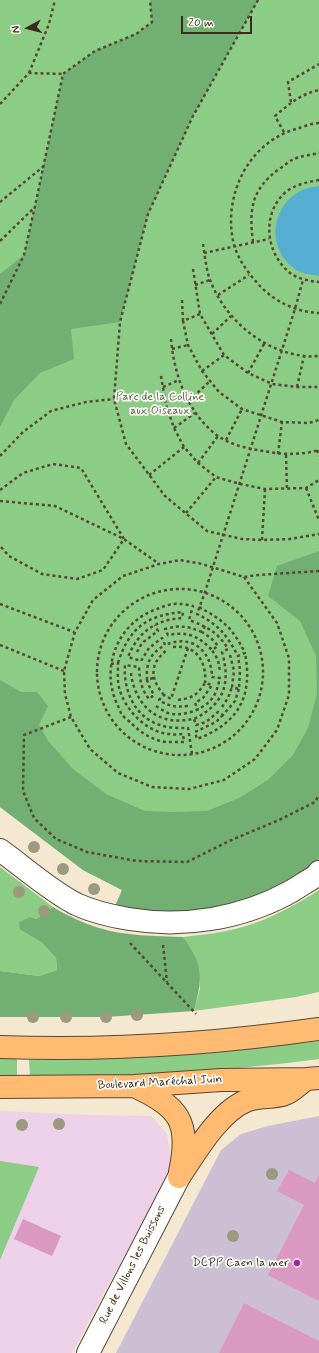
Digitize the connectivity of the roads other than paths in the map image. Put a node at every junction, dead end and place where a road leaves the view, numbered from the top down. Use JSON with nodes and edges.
{"nodes":[{"id":1,"x":0,"y":850,"type":"edge"},
{"id":2,"x":317,"y":874,"type":"edge"},
{"id":3,"x":319,"y":1029,"type":"edge"},
{"id":4,"x":0,"y":1047,"type":"edge"},
{"id":5,"x":313,"y":1078,"type":"edge"},
{"id":6,"x":134,"y":1086,"type":"junction"},
{"id":7,"x":0,"y":1087,"type":"edge"},
{"id":8,"x":179,"y":1177,"type":"junction"},
{"id":9,"x":88,"y":1353,"type":"edge"}],
"edges":[{"from":1,"to":2,"type":"street"},
{"from":3,"to":4,"type":"main road"},
{"from":5,"to":6,"type":"main road","name":"Boulevard Maréchal Juin"},
{"from":5,"to":8,"type":"main road"},
{"from":6,"to":7,"type":"main road","name":"Boulevard Maréchal Juin"},
{"from":6,"to":8,"type":"main road"},
{"from":8,"to":9,"type":"street","name":"Rue de Villons les Buissons"}]}
